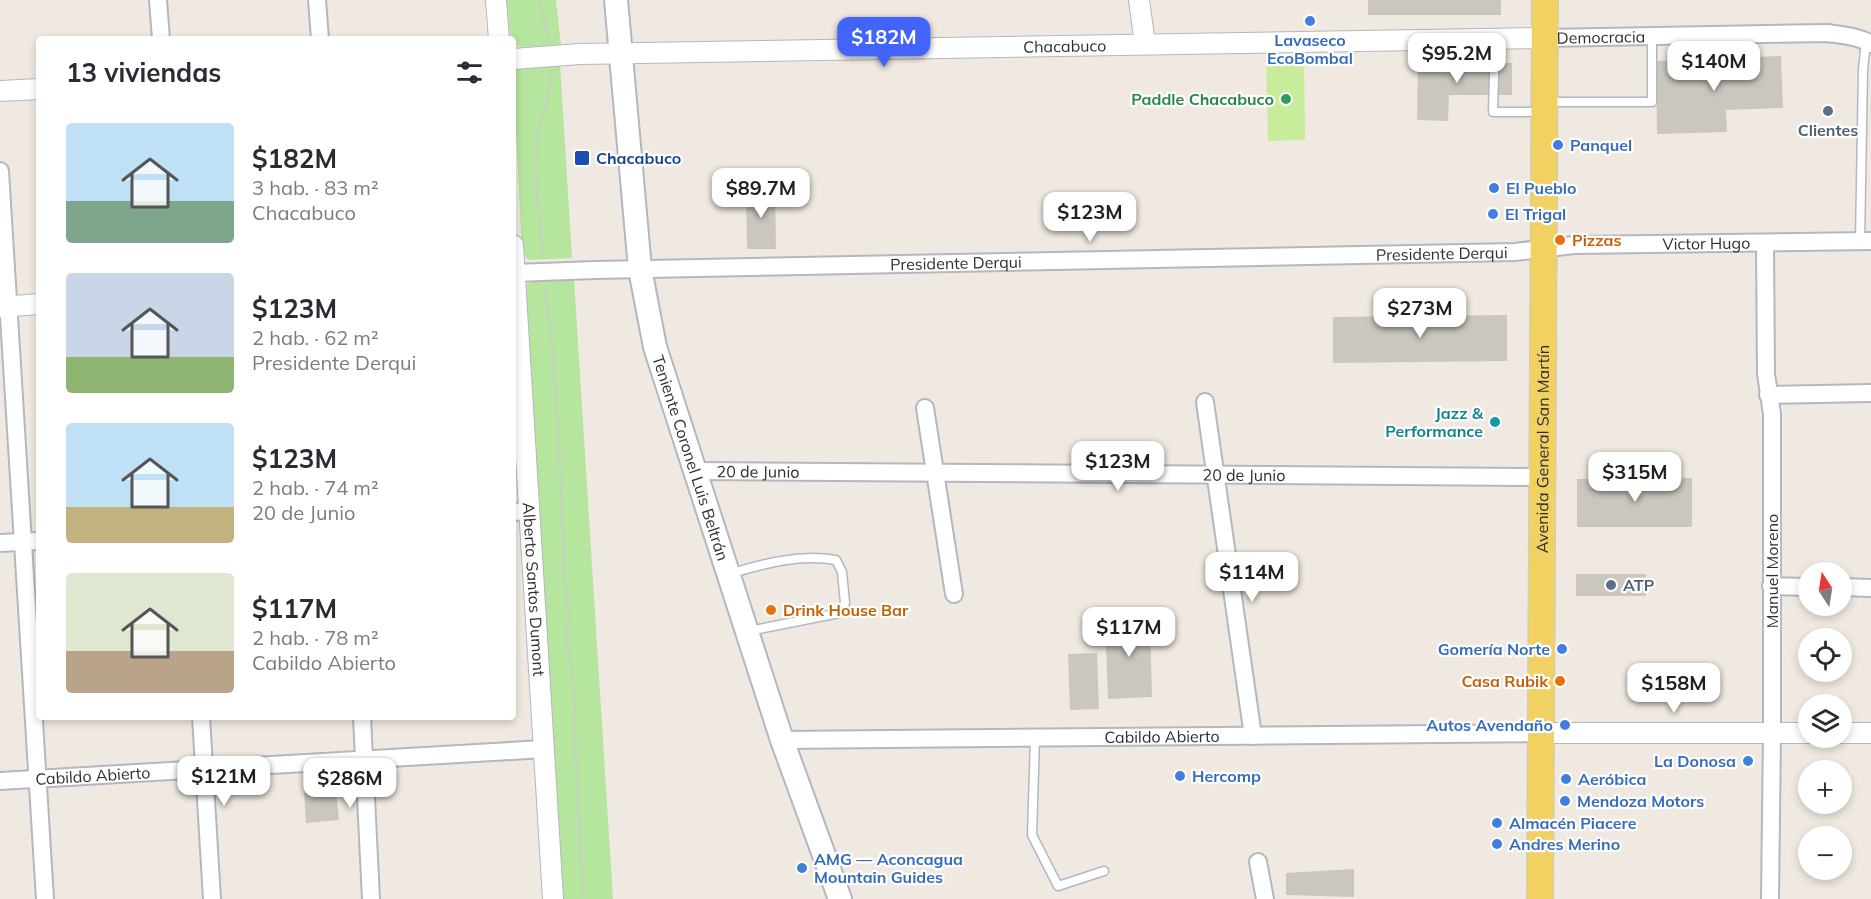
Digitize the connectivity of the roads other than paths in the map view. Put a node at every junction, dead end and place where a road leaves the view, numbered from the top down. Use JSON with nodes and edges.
{"nodes":[{"id":1,"x":158,"y":0,"type":"edge"},
{"id":2,"x":318,"y":0,"type":"edge"},
{"id":3,"x":496,"y":0,"type":"edge"},
{"id":4,"x":616,"y":0,"type":"edge"},
{"id":5,"x":1139,"y":0,"type":"edge"},
{"id":6,"x":1545,"y":0,"type":"edge"},
{"id":7,"x":161,"y":36,"type":"edge"},
{"id":8,"x":320,"y":36,"type":"edge"},
{"id":9,"x":499,"y":36,"type":"edge"},
{"id":10,"x":1652,"y":37,"type":"junction"},
{"id":11,"x":1495,"y":38,"type":"junction"},
{"id":12,"x":1545,"y":38,"type":"junction"},
{"id":13,"x":1869,"y":42,"type":"edge"},
{"id":14,"x":1146,"y":44,"type":"junction"},
{"id":15,"x":621,"y":54,"type":"junction"},
{"id":16,"x":516,"y":59,"type":"edge"},
{"id":17,"x":36,"y":89,"type":"edge"},
{"id":18,"x":0,"y":91,"type":"edge"},
{"id":19,"x":1544,"y":107,"type":"junction"},
{"id":20,"x":0,"y":171,"type":"edge"},
{"id":21,"x":1866,"y":242,"type":"edge"},
{"id":22,"x":1765,"y":243,"type":"junction"},
{"id":23,"x":1543,"y":249,"type":"junction"},
{"id":24,"x":640,"y":269,"type":"junction"},
{"id":25,"x":516,"y":273,"type":"edge"},
{"id":26,"x":36,"y":304,"type":"edge"},
{"id":27,"x":4,"y":307,"type":"edge"},
{"id":28,"x":516,"y":341,"type":"edge"},
{"id":29,"x":1871,"y":393,"type":"edge"},
{"id":30,"x":1768,"y":395,"type":"junction"},
{"id":31,"x":1205,"y":402,"type":"dead end"},
{"id":32,"x":925,"y":408,"type":"dead end"},
{"id":33,"x":694,"y":471,"type":"junction"},
{"id":34,"x":936,"y":473,"type":"junction"},
{"id":35,"x":1216,"y":475,"type":"junction"},
{"id":36,"x":1542,"y":477,"type":"junction"},
{"id":37,"x":521,"y":511,"type":"edge"},
{"id":38,"x":31,"y":541,"type":"edge"},
{"id":39,"x":0,"y":543,"type":"edge"},
{"id":40,"x":729,"y":574,"type":"junction"},
{"id":41,"x":1771,"y":586,"type":"junction"},
{"id":42,"x":1798,"y":587,"type":"edge"},
{"id":43,"x":1852,"y":587,"type":"edge"},
{"id":44,"x":1871,"y":588,"type":"edge"},
{"id":45,"x":954,"y":594,"type":"dead end"},
{"id":46,"x":748,"y":632,"type":"junction"},
{"id":47,"x":36,"y":711,"type":"edge"},
{"id":48,"x":36,"y":720,"type":"edge"},
{"id":49,"x":201,"y":720,"type":"edge"},
{"id":50,"x":362,"y":720,"type":"edge"},
{"id":51,"x":1540,"y":733,"type":"junction"},
{"id":52,"x":1772,"y":733,"type":"junction"},
{"id":53,"x":1798,"y":733,"type":"edge"},
{"id":54,"x":1852,"y":733,"type":"edge"},
{"id":55,"x":1871,"y":733,"type":"edge"},
{"id":56,"x":1253,"y":736,"type":"junction"},
{"id":57,"x":1035,"y":738,"type":"junction"},
{"id":58,"x":782,"y":740,"type":"junction"},
{"id":59,"x":544,"y":748,"type":"junction"},
{"id":60,"x":365,"y":759,"type":"junction"},
{"id":61,"x":204,"y":769,"type":"junction"},
{"id":62,"x":38,"y":779,"type":"junction"},
{"id":63,"x":0,"y":782,"type":"edge"},
{"id":64,"x":1258,"y":862,"type":"dead end"},
{"id":65,"x":1104,"y":871,"type":"dead end"},
{"id":66,"x":45,"y":899,"type":"edge"},
{"id":67,"x":212,"y":899,"type":"edge"},
{"id":68,"x":371,"y":899,"type":"edge"},
{"id":69,"x":553,"y":899,"type":"edge"},
{"id":70,"x":840,"y":899,"type":"edge"},
{"id":71,"x":1265,"y":899,"type":"edge"},
{"id":72,"x":1540,"y":899,"type":"edge"},
{"id":73,"x":1770,"y":899,"type":"edge"}],
"edges":[{"from":1,"to":7,"type":"street"},
{"from":2,"to":8,"type":"street"},
{"from":3,"to":9,"type":"street"},
{"from":4,"to":15,"type":"main road","name":"Teniente Coronel Luis Beltrán"},
{"from":5,"to":14,"type":"street"},
{"from":6,"to":12,"type":"main road","name":"Avenida General San Martín"},
{"from":10,"to":12,"type":"street","name":"Democracia"},
{"from":10,"to":13,"type":"street","name":"Democracia"},
{"from":10,"to":19,"type":"lane"},
{"from":11,"to":12,"type":"street","name":"Chacabuco"},
{"from":11,"to":14,"type":"street","name":"Chacabuco"},
{"from":11,"to":19,"type":"lane"},
{"from":12,"to":19,"type":"main road","name":"Avenida General San Martín"},
{"from":13,"to":21,"type":"lane"},
{"from":14,"to":15,"type":"street","name":"Chacabuco"},
{"from":15,"to":16,"type":"street","name":"Chacabuco"},
{"from":15,"to":24,"type":"main road","name":"Teniente Coronel Luis Beltrán"},
{"from":17,"to":18,"type":"street"},
{"from":19,"to":23,"type":"main road","name":"Avenida General San Martín"},
{"from":20,"to":27,"type":"street"},
{"from":21,"to":22,"type":"street","name":"Victor Hugo"},
{"from":22,"to":23,"type":"street","name":"Victor Hugo"},
{"from":22,"to":30,"type":"street","name":"Manuel Moreno"},
{"from":23,"to":24,"type":"street","name":"Presidente Derqui"},
{"from":23,"to":36,"type":"main road","name":"Avenida General San Martín"},
{"from":24,"to":25,"type":"street","name":"Presidente Derqui"},
{"from":24,"to":33,"type":"main road","name":"Teniente Coronel Luis Beltrán"},
{"from":26,"to":27,"type":"street"},
{"from":27,"to":38,"type":"street"},
{"from":28,"to":37,"type":"street","name":"Alberto Santos Dumont"},
{"from":29,"to":30,"type":"street"},
{"from":30,"to":41,"type":"street","name":"Manuel Moreno"},
{"from":31,"to":35,"type":"street"},
{"from":32,"to":34,"type":"street"},
{"from":33,"to":34,"type":"street","name":"20 de Junio"},
{"from":33,"to":40,"type":"main road","name":"Teniente Coronel Luis Beltrán"},
{"from":34,"to":35,"type":"street","name":"20 de Junio"},
{"from":34,"to":45,"type":"street"},
{"from":35,"to":36,"type":"street","name":"20 de Junio"},
{"from":35,"to":56,"type":"street"},
{"from":36,"to":51,"type":"main road","name":"Avenida General San Martín"},
{"from":37,"to":59,"type":"street","name":"Alberto Santos Dumont"},
{"from":38,"to":39,"type":"street"},
{"from":38,"to":47,"type":"street"},
{"from":40,"to":46,"type":"main road","name":"Teniente Coronel Luis Beltrán"},
{"from":40,"to":46,"type":"lane"},
{"from":41,"to":42,"type":"street"},
{"from":41,"to":52,"type":"street","name":"Manuel Moreno"},
{"from":43,"to":44,"type":"street"},
{"from":46,"to":58,"type":"main road","name":"Teniente Coronel Luis Beltrán"},
{"from":48,"to":62,"type":"street"},
{"from":49,"to":61,"type":"street"},
{"from":50,"to":60,"type":"street"},
{"from":51,"to":52,"type":"street"},
{"from":51,"to":56,"type":"street","name":"Cabildo Abierto"},
{"from":51,"to":72,"type":"main road","name":"Avenida General San Martín"},
{"from":52,"to":53,"type":"street"},
{"from":52,"to":73,"type":"street","name":"Manuel Moreno"},
{"from":54,"to":55,"type":"street"},
{"from":56,"to":57,"type":"street","name":"Cabildo Abierto"},
{"from":57,"to":58,"type":"street","name":"Cabildo Abierto"},
{"from":57,"to":65,"type":"lane"},
{"from":58,"to":70,"type":"main road","name":"Teniente Coronel Luis Beltrán"},
{"from":59,"to":60,"type":"street","name":"Cabildo Abierto"},
{"from":59,"to":69,"type":"street","name":"Alberto Santos Dumont"},
{"from":60,"to":61,"type":"street","name":"Cabildo Abierto"},
{"from":60,"to":68,"type":"street"},
{"from":61,"to":62,"type":"street","name":"Cabildo Abierto"},
{"from":61,"to":67,"type":"street"},
{"from":62,"to":63,"type":"street","name":"Cabildo Abierto"},
{"from":62,"to":66,"type":"street"},
{"from":64,"to":71,"type":"street"}]}
